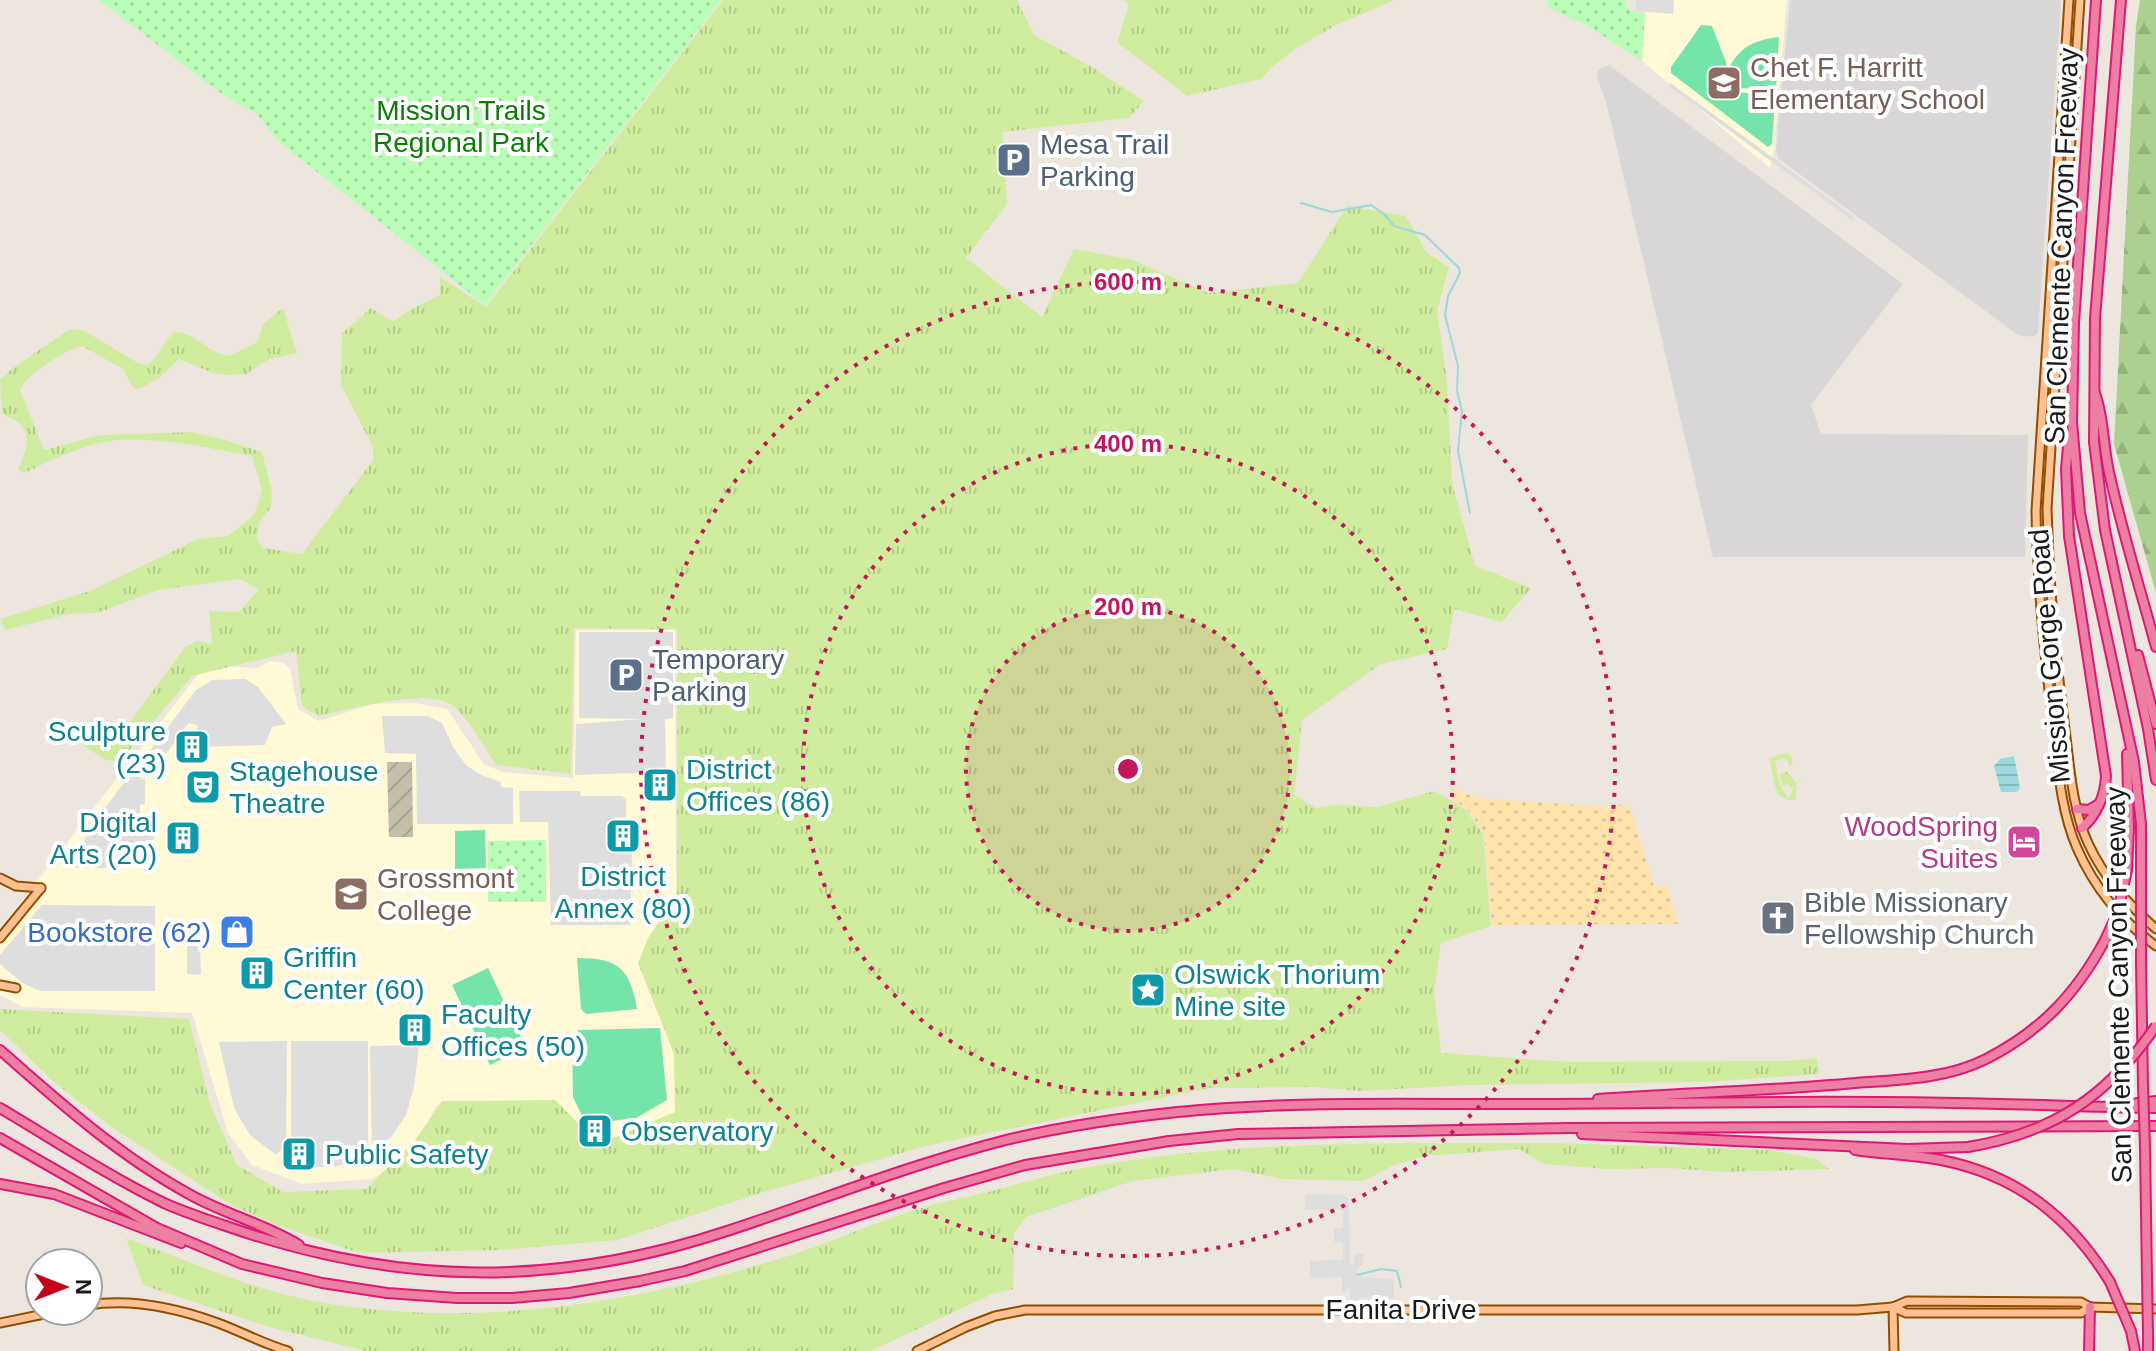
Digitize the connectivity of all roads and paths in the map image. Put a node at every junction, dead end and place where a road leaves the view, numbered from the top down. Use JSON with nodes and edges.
{"nodes":[{"id":1,"x":2069,"y":0,"type":"edge"},
{"id":2,"x":2080,"y":0,"type":"edge"},
{"id":3,"x":2096,"y":0,"type":"edge"},
{"id":4,"x":2121,"y":0,"type":"edge"},
{"id":5,"x":2045,"y":350,"type":"junction"},
{"id":6,"x":2056,"y":351,"type":"junction"},
{"id":7,"x":2093,"y":388,"type":"junction"},
{"id":8,"x":2072,"y":422,"type":"junction"},
{"id":9,"x":2039,"y":453,"type":"junction"},
{"id":10,"x":2050,"y":454,"type":"junction"},
{"id":11,"x":2109,"y":549,"type":"junction"},
{"id":12,"x":2048,"y":564,"type":"junction"},
{"id":13,"x":2037,"y":565,"type":"junction"},
{"id":14,"x":2156,"y":647,"type":"edge"},
{"id":15,"x":2062,"y":710,"type":"junction"},
{"id":16,"x":2051,"y":712,"type":"junction"},
{"id":17,"x":2156,"y":724,"type":"edge"},
{"id":18,"x":2126,"y":728,"type":"junction"},
{"id":19,"x":2156,"y":780,"type":"edge"},
{"id":20,"x":2100,"y":803,"type":"junction"},
{"id":21,"x":2077,"y":809,"type":"junction"},
{"id":22,"x":2082,"y":828,"type":"junction"},
{"id":23,"x":2073,"y":835,"type":"junction"},
{"id":24,"x":0,"y":878,"type":"edge"},
{"id":25,"x":2156,"y":929,"type":"edge"},
{"id":26,"x":0,"y":938,"type":"edge"},
{"id":27,"x":2156,"y":946,"type":"edge"},
{"id":28,"x":0,"y":985,"type":"edge"},
{"id":29,"x":16,"y":988,"type":"dead end"},
{"id":30,"x":2156,"y":1026,"type":"edge"},
{"id":31,"x":0,"y":1050,"type":"edge"},
{"id":32,"x":2156,"y":1101,"type":"edge"},
{"id":33,"x":1517,"y":1104,"type":"junction"},
{"id":34,"x":2098,"y":1107,"type":"junction"},
{"id":35,"x":0,"y":1108,"type":"edge"},
{"id":36,"x":2156,"y":1108,"type":"edge"},
{"id":37,"x":2156,"y":1126,"type":"edge"},
{"id":38,"x":1553,"y":1130,"type":"junction"},
{"id":39,"x":0,"y":1140,"type":"edge"},
{"id":40,"x":1826,"y":1145,"type":"junction"},
{"id":41,"x":0,"y":1184,"type":"edge"},
{"id":42,"x":310,"y":1252,"type":"junction"},
{"id":43,"x":219,"y":1255,"type":"junction"},
{"id":44,"x":104,"y":1303,"type":"edge"},
{"id":45,"x":1893,"y":1307,"type":"junction"},
{"id":46,"x":2090,"y":1307,"type":"junction"},
{"id":47,"x":2156,"y":1309,"type":"edge"},
{"id":48,"x":24,"y":1318,"type":"edge"},
{"id":49,"x":0,"y":1323,"type":"edge"},
{"id":50,"x":288,"y":1351,"type":"edge"},
{"id":51,"x":917,"y":1351,"type":"edge"},
{"id":52,"x":1894,"y":1351,"type":"edge"},
{"id":53,"x":2089,"y":1351,"type":"edge"},
{"id":54,"x":2135,"y":1351,"type":"edge"},
{"id":55,"x":2148,"y":1351,"type":"edge"}],
"edges":[{"from":1,"to":5,"type":"main road","name":"Mission Gorge Road"},
{"from":2,"to":6,"type":"main road","name":"Mission Gorge Road"},
{"from":3,"to":8,"type":"highway","name":"San Clemente Canyon Freeway"},
{"from":4,"to":7,"type":"highway","name":"San Clemente Canyon Freeway"},
{"from":5,"to":6,"type":"main road"},
{"from":5,"to":9,"type":"main road","name":"Mission Gorge Road"},
{"from":6,"to":10,"type":"main road","name":"Mission Gorge Road"},
{"from":7,"to":11,"type":"highway","name":"San Clemente Canyon Freeway"},
{"from":7,"to":14,"type":"highway"},
{"from":8,"to":18,"type":"highway","name":"San Clemente Canyon Freeway"},
{"from":8,"to":20,"type":"highway"},
{"from":9,"to":10,"type":"main road"},
{"from":9,"to":13,"type":"main road","name":"Mission Gorge Road"},
{"from":10,"to":12,"type":"main road","name":"Mission Gorge Road"},
{"from":11,"to":17,"type":"highway"},
{"from":11,"to":19,"type":"highway","name":"San Clemente Canyon Freeway"},
{"from":12,"to":13,"type":"main road"},
{"from":12,"to":15,"type":"main road","name":"Mission Gorge Road"},
{"from":13,"to":16,"type":"main road","name":"Mission Gorge Road"},
{"from":15,"to":16,"type":"main road"},
{"from":15,"to":21,"type":"main road","name":"Mission Gorge Road"},
{"from":16,"to":23,"type":"main road","name":"Mission Gorge Road"},
{"from":18,"to":33,"type":"highway","bridge":true},
{"from":18,"to":55,"type":"highway","name":"San Clemente Canyon Freeway","bridge":true},
{"from":20,"to":21,"type":"highway"},
{"from":20,"to":22,"type":"highway"},
{"from":21,"to":22,"type":"main road","name":"Mission Gorge Road"},
{"from":22,"to":23,"type":"main road"},
{"from":22,"to":25,"type":"main road","name":"Mission Gorge Road"},
{"from":23,"to":27,"type":"main road","name":"Mission Gorge Road"},
{"from":24,"to":26,"type":"main road"},
{"from":28,"to":29,"type":"main road"},
{"from":30,"to":40,"type":"highway","bridge":true},
{"from":31,"to":42,"type":"highway"},
{"from":32,"to":34,"type":"highway"},
{"from":33,"to":34,"type":"highway"},
{"from":33,"to":42,"type":"highway"},
{"from":34,"to":36,"type":"highway"},
{"from":35,"to":42,"type":"highway"},
{"from":37,"to":38,"type":"highway"},
{"from":38,"to":40,"type":"highway"},
{"from":38,"to":43,"type":"highway"},
{"from":39,"to":43,"type":"highway"},
{"from":40,"to":54,"type":"highway","bridge":true},
{"from":41,"to":43,"type":"highway"},
{"from":44,"to":50,"type":"main road"},
{"from":45,"to":46,"type":"main road","name":"Fanita Drive"},
{"from":45,"to":51,"type":"main road","name":"Fanita Drive"},
{"from":45,"to":52,"type":"main road"},
{"from":46,"to":47,"type":"main road","name":"Fanita Drive"},
{"from":46,"to":53,"type":"highway"},
{"from":48,"to":49,"type":"main road"}]}
